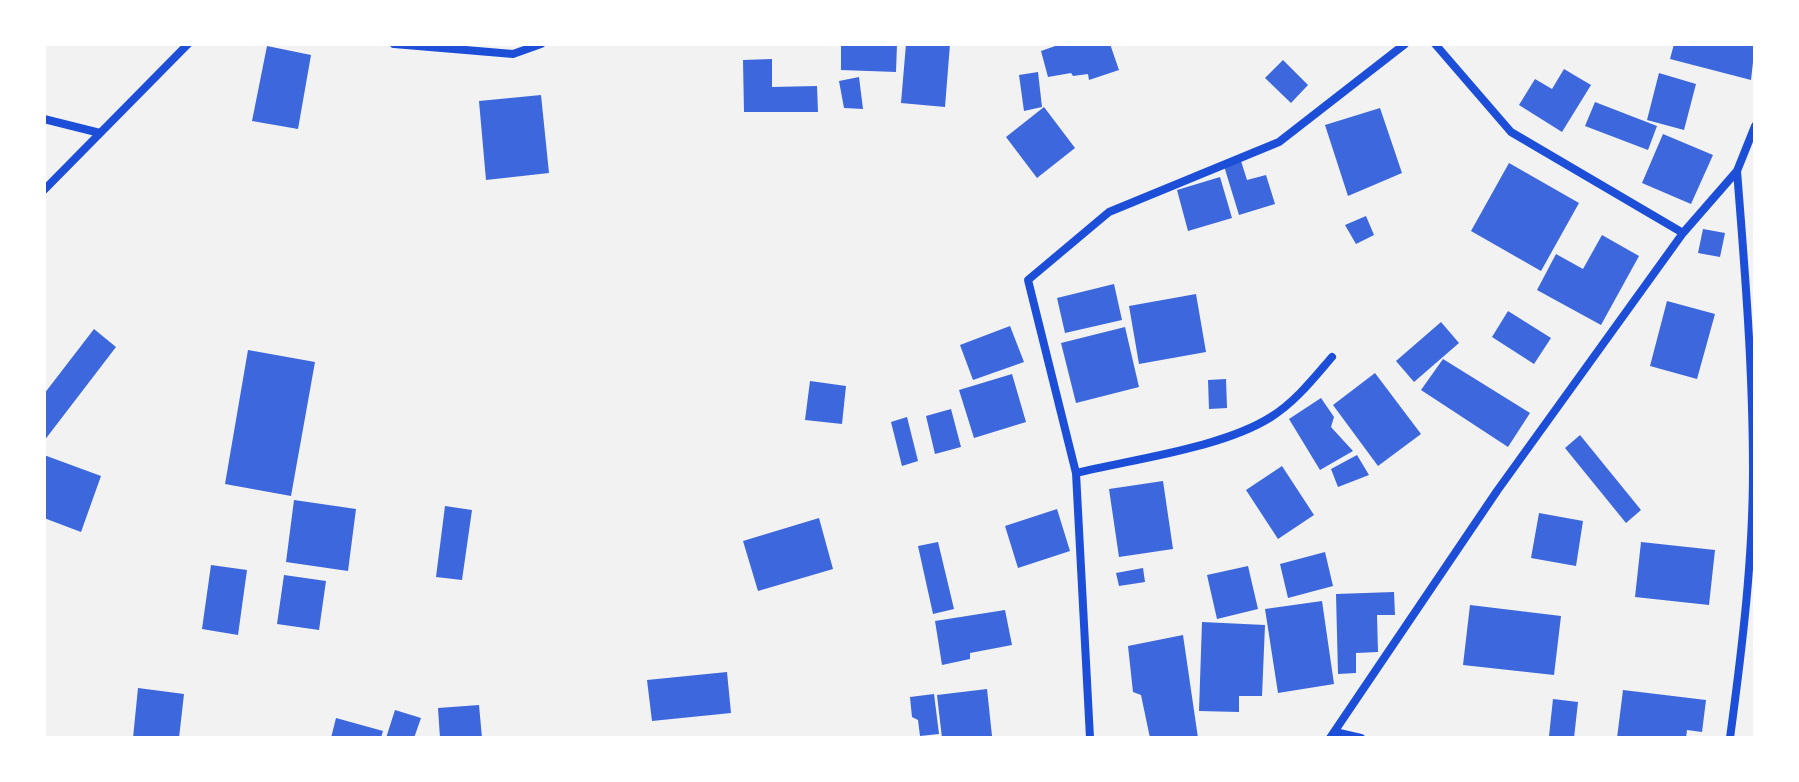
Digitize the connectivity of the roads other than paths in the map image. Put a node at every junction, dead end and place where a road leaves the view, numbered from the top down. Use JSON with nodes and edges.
{"nodes":[{"id":1,"x":188,"y":44,"type":"edge"},
{"id":2,"x":394,"y":44,"type":"edge"},
{"id":3,"x":541,"y":44,"type":"edge"},
{"id":4,"x":1405,"y":44,"type":"edge"},
{"id":5,"x":1435,"y":44,"type":"edge"},
{"id":6,"x":44,"y":119,"type":"edge"},
{"id":7,"x":1755,"y":126,"type":"edge"},
{"id":8,"x":100,"y":133,"type":"junction"},
{"id":9,"x":1737,"y":171,"type":"junction"},
{"id":10,"x":44,"y":190,"type":"edge"},
{"id":11,"x":1683,"y":233,"type":"junction"},
{"id":12,"x":1332,"y":357,"type":"dead end"},
{"id":13,"x":1076,"y":473,"type":"junction"},
{"id":14,"x":1752,"y":562,"type":"edge"},
{"id":15,"x":1332,"y":735,"type":"edge"},
{"id":16,"x":1090,"y":738,"type":"edge"},
{"id":17,"x":1361,"y":738,"type":"edge"},
{"id":18,"x":1730,"y":738,"type":"edge"}],
"edges":[{"from":1,"to":8,"type":"street"},
{"from":2,"to":3,"type":"street"},
{"from":4,"to":13,"type":"street"},
{"from":5,"to":11,"type":"street"},
{"from":6,"to":8,"type":"street"},
{"from":7,"to":9,"type":"street"},
{"from":8,"to":10,"type":"street"},
{"from":9,"to":11,"type":"street"},
{"from":9,"to":14,"type":"street"},
{"from":11,"to":15,"type":"street"},
{"from":12,"to":13,"type":"street"},
{"from":13,"to":16,"type":"street"},
{"from":14,"to":18,"type":"street"},
{"from":15,"to":17,"type":"street"}]}
